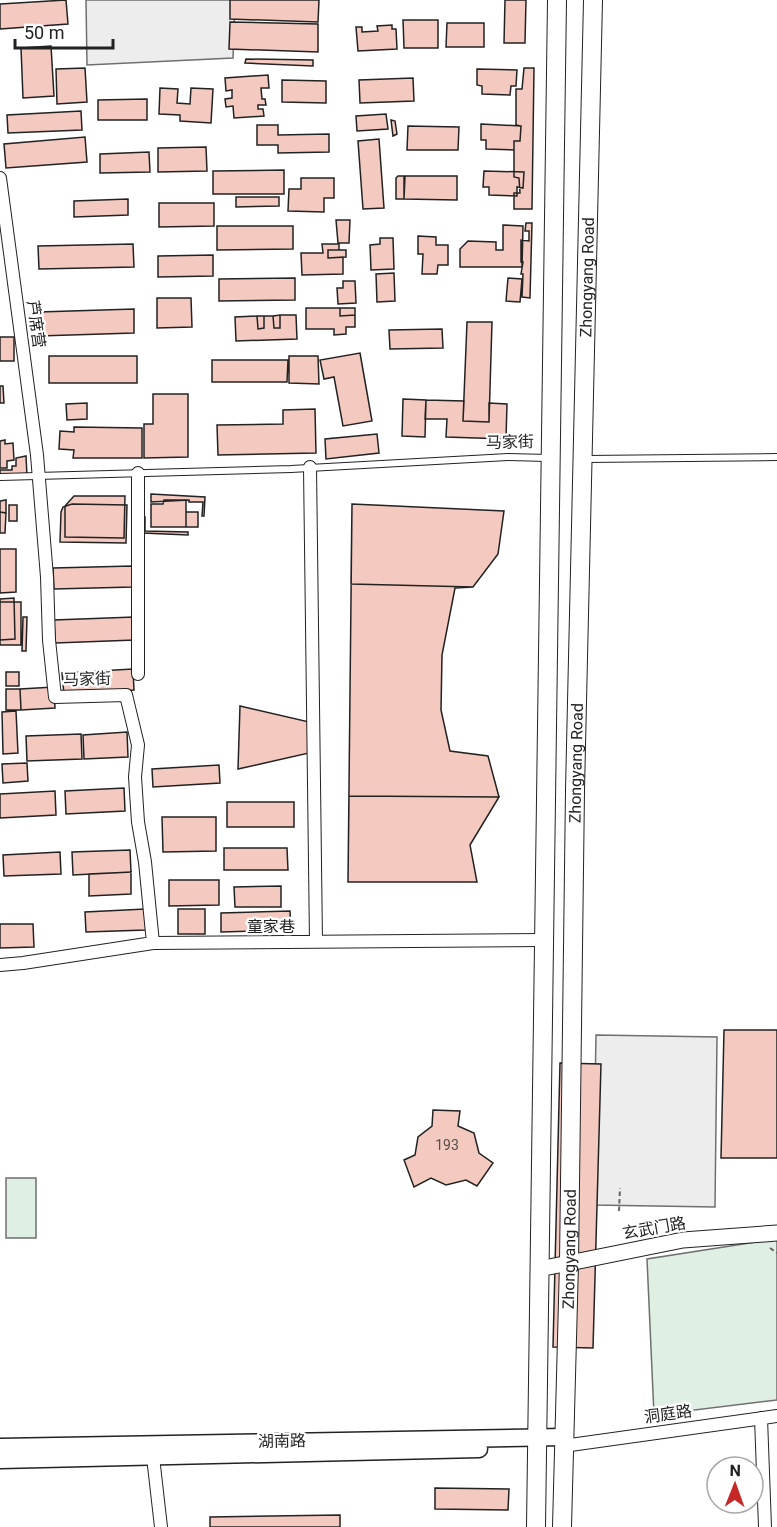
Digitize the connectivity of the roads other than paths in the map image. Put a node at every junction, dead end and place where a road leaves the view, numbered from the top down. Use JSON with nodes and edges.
{"nodes":[{"id":1,"x":557,"y":0,"type":"edge"},
{"id":2,"x":593,"y":0,"type":"edge"},
{"id":3,"x":0,"y":178,"type":"edge"},
{"id":4,"x":777,"y":457,"type":"edge"},
{"id":5,"x":551,"y":458,"type":"junction"},
{"id":6,"x":584,"y":459,"type":"junction"},
{"id":7,"x":310,"y":467,"type":"junction"},
{"id":8,"x":138,"y":473,"type":"junction"},
{"id":9,"x":38,"y":475,"type":"junction"},
{"id":10,"x":0,"y":477,"type":"edge"},
{"id":11,"x":138,"y":674,"type":"dead end"},
{"id":12,"x":544,"y":940,"type":"junction"},
{"id":13,"x":316,"y":942,"type":"junction"},
{"id":14,"x":153,"y":943,"type":"junction"},
{"id":15,"x":0,"y":964,"type":"edge"},
{"id":16,"x":777,"y":1233,"type":"edge"},
{"id":17,"x":568,"y":1263,"type":"junction"},
{"id":18,"x":539,"y":1269,"type":"junction"},
{"id":19,"x":777,"y":1416,"type":"edge"},
{"id":20,"x":761,"y":1418,"type":"junction"},
{"id":21,"x":564,"y":1441,"type":"junction"},
{"id":22,"x":537,"y":1442,"type":"junction"},
{"id":23,"x":0,"y":1447,"type":"edge"},
{"id":24,"x":153,"y":1457,"type":"junction"},
{"id":25,"x":0,"y":1460,"type":"edge"},
{"id":26,"x":161,"y":1527,"type":"edge"},
{"id":27,"x":536,"y":1527,"type":"edge"},
{"id":28,"x":562,"y":1527,"type":"edge"},
{"id":29,"x":765,"y":1527,"type":"edge"}],
"edges":[{"from":1,"to":5,"type":"main road","name":"Zhongyang Road"},
{"from":2,"to":6,"type":"main road","name":"Zhongyang Road"},
{"from":3,"to":9,"type":"street","name":"芦席营"},
{"from":4,"to":6,"type":"lane"},
{"from":5,"to":7,"type":"lane","name":"马家街"},
{"from":5,"to":12,"type":"main road","name":"Zhongyang Road"},
{"from":6,"to":17,"type":"main road","name":"Zhongyang Road"},
{"from":7,"to":8,"type":"lane","name":"马家街"},
{"from":7,"to":13,"type":"street"},
{"from":8,"to":9,"type":"lane","name":"马家街"},
{"from":8,"to":11,"type":"street"},
{"from":9,"to":10,"type":"lane","name":"马家街"},
{"from":9,"to":14,"type":"street","name":"马家街"},
{"from":12,"to":13,"type":"street","name":"童家巷"},
{"from":12,"to":18,"type":"main road","name":"Zhongyang Road"},
{"from":13,"to":14,"type":"street","name":"童家巷"},
{"from":14,"to":15,"type":"street","name":"童家巷"},
{"from":16,"to":17,"type":"street","name":"玄武门路"},
{"from":17,"to":18,"type":"street","name":"玄武门路"},
{"from":17,"to":21,"type":"main road","name":"Zhongyang Road"},
{"from":18,"to":22,"type":"main road","name":"Zhongyang Road"},
{"from":19,"to":20,"type":"street","name":"洞庭路"},
{"from":20,"to":21,"type":"street","name":"洞庭路"},
{"from":20,"to":29,"type":"street"},
{"from":21,"to":22,"type":"main road","name":"湖南路"},
{"from":21,"to":28,"type":"main road","name":"Zhongyang Road"},
{"from":22,"to":23,"type":"main road","name":"湖南路"},
{"from":22,"to":24,"type":"main road","name":"湖南路"},
{"from":22,"to":27,"type":"main road","name":"Zhongyang Road"},
{"from":24,"to":25,"type":"main road","name":"湖南路"},
{"from":24,"to":26,"type":"street"}]}
